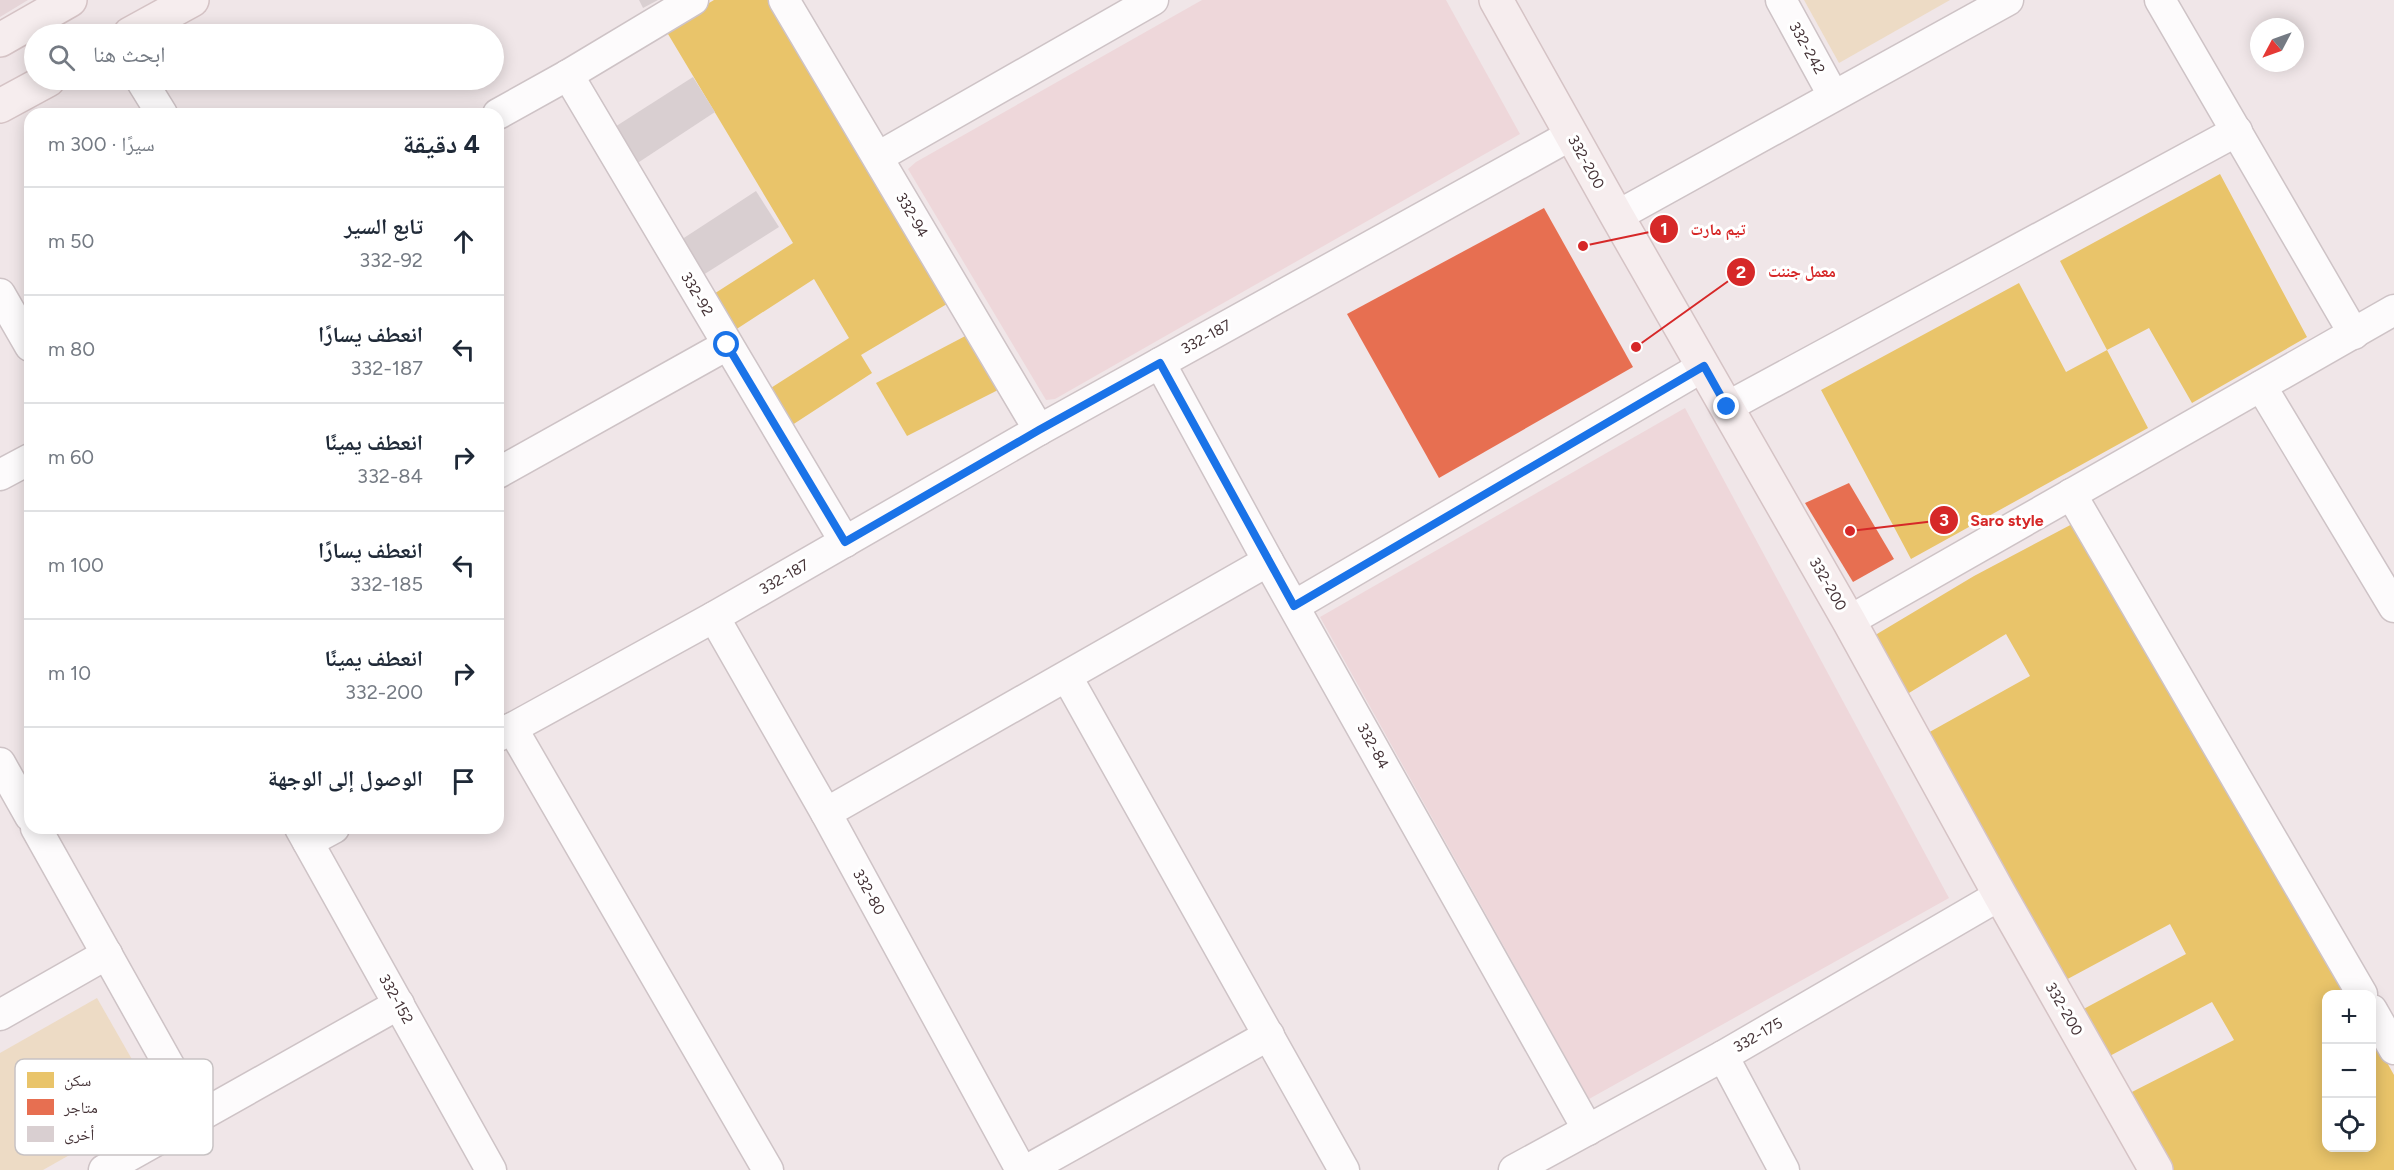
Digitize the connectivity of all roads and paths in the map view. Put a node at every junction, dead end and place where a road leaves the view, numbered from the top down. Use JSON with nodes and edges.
{"nodes":[{"id":1,"x":70,"y":0,"type":"edge"},
{"id":2,"x":192,"y":0,"type":"edge"},
{"id":3,"x":693,"y":0,"type":"edge"},
{"id":4,"x":784,"y":0,"type":"edge"},
{"id":5,"x":1153,"y":0,"type":"edge"},
{"id":6,"x":1496,"y":0,"type":"edge"},
{"id":7,"x":1780,"y":0,"type":"edge"},
{"id":8,"x":2008,"y":0,"type":"edge"},
{"id":9,"x":2160,"y":0,"type":"edge"},
{"id":10,"x":28,"y":24,"type":"edge"},
{"id":11,"x":148,"y":24,"type":"edge"},
{"id":12,"x":24,"y":26,"type":"edge"},
{"id":13,"x":0,"y":40,"type":"edge"},
{"id":14,"x":568,"y":75,"type":"junction"},
{"id":15,"x":30,"y":90,"type":"edge"},
{"id":16,"x":147,"y":90,"type":"edge"},
{"id":17,"x":1833,"y":95,"type":"junction"},
{"id":18,"x":0,"y":106,"type":"edge"},
{"id":19,"x":158,"y":108,"type":"edge"},
{"id":20,"x":504,"y":111,"type":"edge"},
{"id":21,"x":2237,"y":131,"type":"junction"},
{"id":22,"x":1570,"y":135,"type":"junction"},
{"id":23,"x":878,"y":157,"type":"junction"},
{"id":24,"x":1617,"y":216,"type":"junction"},
{"id":25,"x":0,"y":294,"type":"edge"},
{"id":26,"x":2394,"y":310,"type":"edge"},
{"id":27,"x":2354,"y":334,"type":"junction"},
{"id":28,"x":24,"y":336,"type":"edge"},
{"id":29,"x":727,"y":345,"type":"junction"},
{"id":30,"x":1160,"y":363,"type":"junction"},
{"id":31,"x":1704,"y":366,"type":"junction"},
{"id":32,"x":2261,"y":386,"type":"junction"},
{"id":33,"x":1727,"y":407,"type":"junction"},
{"id":34,"x":1039,"y":430,"type":"junction"},
{"id":35,"x":24,"y":462,"type":"edge"},
{"id":36,"x":504,"y":470,"type":"edge"},
{"id":37,"x":0,"y":475,"type":"edge"},
{"id":38,"x":2071,"y":494,"type":"junction"},
{"id":39,"x":845,"y":542,"type":"junction"},
{"id":40,"x":1268,"y":561,"type":"junction"},
{"id":41,"x":1294,"y":606,"type":"junction"},
{"id":42,"x":2394,"y":607,"type":"edge"},
{"id":43,"x":714,"y":617,"type":"junction"},
{"id":44,"x":1849,"y":621,"type":"junction"},
{"id":45,"x":1066,"y":677,"type":"junction"},
{"id":46,"x":505,"y":732,"type":"edge"},
{"id":47,"x":0,"y":763,"type":"edge"},
{"id":48,"x":24,"y":805,"type":"edge"},
{"id":49,"x":826,"y":813,"type":"junction"},
{"id":50,"x":39,"y":834,"type":"edge"},
{"id":51,"x":304,"y":835,"type":"edge"},
{"id":52,"x":2000,"y":895,"type":"junction"},
{"id":53,"x":107,"y":954,"type":"junction"},
{"id":54,"x":2360,"y":990,"type":"edge"},
{"id":55,"x":399,"y":1004,"type":"junction"},
{"id":56,"x":0,"y":1015,"type":"edge"},
{"id":57,"x":2376,"y":1017,"type":"edge"},
{"id":58,"x":1269,"y":1035,"type":"junction"},
{"id":59,"x":2394,"y":1049,"type":"edge"},
{"id":60,"x":1723,"y":1056,"type":"junction"},
{"id":61,"x":165,"y":1059,"type":"edge"},
{"id":62,"x":213,"y":1109,"type":"edge"},
{"id":63,"x":1588,"y":1130,"type":"junction"},
{"id":64,"x":131,"y":1155,"type":"edge"},
{"id":65,"x":104,"y":1170,"type":"edge"},
{"id":66,"x":491,"y":1170,"type":"edge"},
{"id":67,"x":768,"y":1170,"type":"edge"},
{"id":68,"x":1021,"y":1170,"type":"edge"},
{"id":69,"x":1027,"y":1170,"type":"edge"},
{"id":70,"x":1344,"y":1170,"type":"edge"},
{"id":71,"x":1514,"y":1170,"type":"edge"},
{"id":72,"x":1784,"y":1170,"type":"edge"},
{"id":73,"x":2156,"y":1170,"type":"edge"}],
"edges":[{"from":1,"to":10,"type":"street"},
{"from":2,"to":11,"type":"street"},
{"from":3,"to":14,"type":"street"},
{"from":4,"to":23,"type":"street","name":"332-94"},
{"from":5,"to":23,"type":"street"},
{"from":6,"to":22,"type":"street","name":"332-200"},
{"from":7,"to":17,"type":"street","name":"332-242"},
{"from":8,"to":17,"type":"street"},
{"from":9,"to":21,"type":"street"},
{"from":12,"to":13,"type":"street"},
{"from":14,"to":20,"type":"street"},
{"from":14,"to":29,"type":"street","name":"332-92"},
{"from":15,"to":18,"type":"street"},
{"from":16,"to":19,"type":"street"},
{"from":17,"to":24,"type":"street"},
{"from":21,"to":27,"type":"street"},
{"from":21,"to":33,"type":"street"},
{"from":22,"to":24,"type":"street","name":"332-200"},
{"from":22,"to":30,"type":"street","name":"332-187"},
{"from":23,"to":34,"type":"street","name":"332-94"},
{"from":24,"to":31,"type":"street","name":"332-200"},
{"from":25,"to":28,"type":"street"},
{"from":26,"to":27,"type":"street"},
{"from":27,"to":32,"type":"street"},
{"from":29,"to":36,"type":"street"},
{"from":29,"to":39,"type":"street","name":"332-92"},
{"from":30,"to":34,"type":"street","name":"332-187"},
{"from":30,"to":40,"type":"street","name":"332-84"},
{"from":31,"to":33,"type":"street","name":"332-200"},
{"from":31,"to":41,"type":"street"},
{"from":32,"to":38,"type":"street"},
{"from":32,"to":42,"type":"street"},
{"from":33,"to":44,"type":"street","name":"332-200"},
{"from":34,"to":39,"type":"street","name":"332-187"},
{"from":35,"to":37,"type":"street"},
{"from":38,"to":44,"type":"street"},
{"from":38,"to":54,"type":"street"},
{"from":39,"to":43,"type":"street","name":"332-187"},
{"from":40,"to":41,"type":"street","name":"332-84"},
{"from":40,"to":45,"type":"street"},
{"from":41,"to":63,"type":"street","name":"332-84"},
{"from":43,"to":46,"type":"street","name":"332-187"},
{"from":43,"to":49,"type":"street","name":"332-80"},
{"from":44,"to":52,"type":"street","name":"332-200"},
{"from":45,"to":49,"type":"street"},
{"from":45,"to":58,"type":"street"},
{"from":46,"to":67,"type":"street"},
{"from":47,"to":48,"type":"street"},
{"from":49,"to":68,"type":"street","name":"332-80"},
{"from":50,"to":53,"type":"street"},
{"from":51,"to":55,"type":"street","name":"332-152"},
{"from":52,"to":60,"type":"street","name":"332-175"},
{"from":52,"to":73,"type":"street","name":"332-200"},
{"from":53,"to":56,"type":"street"},
{"from":53,"to":61,"type":"street"},
{"from":55,"to":62,"type":"street"},
{"from":55,"to":66,"type":"street","name":"332-152"},
{"from":57,"to":59,"type":"street"},
{"from":58,"to":69,"type":"street"},
{"from":58,"to":70,"type":"street"},
{"from":60,"to":63,"type":"street","name":"332-175"},
{"from":60,"to":72,"type":"street"},
{"from":63,"to":71,"type":"street","name":"332-175"},
{"from":64,"to":65,"type":"street"}]}
